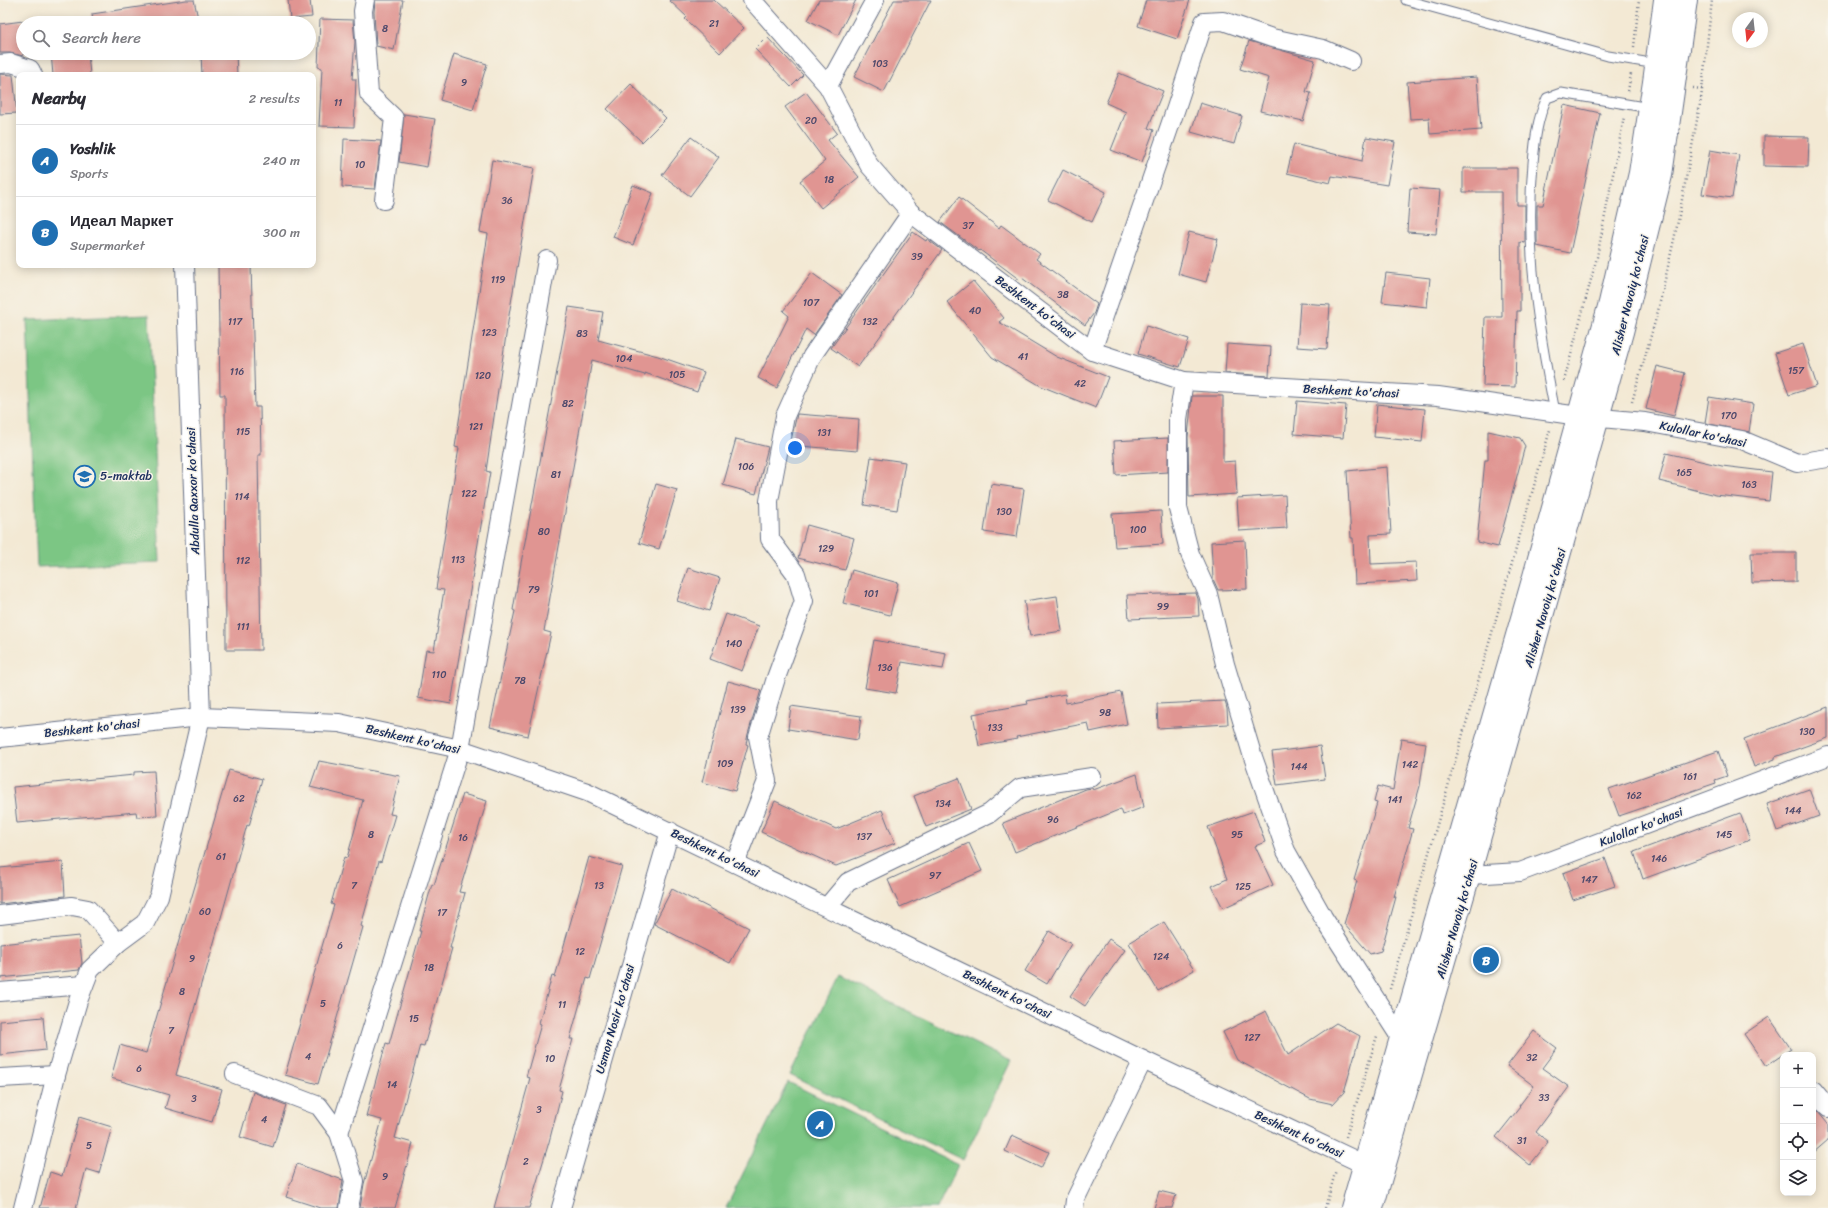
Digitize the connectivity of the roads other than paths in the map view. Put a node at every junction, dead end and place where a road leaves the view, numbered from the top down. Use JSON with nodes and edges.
{"nodes":[{"id":1,"x":365,"y":0,"type":"edge"},
{"id":2,"x":752,"y":0,"type":"edge"},
{"id":3,"x":875,"y":0,"type":"edge"},
{"id":4,"x":1406,"y":0,"type":"edge"},
{"id":5,"x":1665,"y":0,"type":"edge"},
{"id":6,"x":1686,"y":0,"type":"edge"},
{"id":7,"x":1351,"y":61,"type":"dead end"},
{"id":8,"x":0,"y":64,"type":"edge"},
{"id":9,"x":1657,"y":64,"type":"junction"},
{"id":10,"x":32,"y":72,"type":"edge"},
{"id":11,"x":828,"y":86,"type":"junction"},
{"id":12,"x":1650,"y":108,"type":"junction"},
{"id":13,"x":384,"y":200,"type":"dead end"},
{"id":14,"x":911,"y":213,"type":"junction"},
{"id":15,"x":546,"y":260,"type":"dead end"},
{"id":16,"x":185,"y":268,"type":"edge"},
{"id":17,"x":1092,"y":350,"type":"junction"},
{"id":18,"x":1184,"y":381,"type":"junction"},
{"id":19,"x":1555,"y":412,"type":"junction"},
{"id":20,"x":1589,"y":417,"type":"junction"},
{"id":21,"x":1828,"y":458,"type":"edge"},
{"id":22,"x":201,"y":717,"type":"junction"},
{"id":23,"x":0,"y":738,"type":"edge"},
{"id":24,"x":460,"y":749,"type":"junction"},
{"id":25,"x":1828,"y":756,"type":"edge"},
{"id":26,"x":1092,"y":777,"type":"dead end"},
{"id":27,"x":670,"y":831,"type":"junction"},
{"id":28,"x":735,"y":863,"type":"junction"},
{"id":29,"x":1460,"y":873,"type":"junction"},
{"id":30,"x":827,"y":906,"type":"junction"},
{"id":31,"x":0,"y":915,"type":"edge"},
{"id":32,"x":118,"y":943,"type":"junction"},
{"id":33,"x":84,"y":985,"type":"junction"},
{"id":34,"x":0,"y":992,"type":"edge"},
{"id":35,"x":1400,"y":1039,"type":"junction"},
{"id":36,"x":1143,"y":1060,"type":"junction"},
{"id":37,"x":1416,"y":1060,"type":"junction"},
{"id":38,"x":235,"y":1074,"type":"dead end"},
{"id":39,"x":56,"y":1075,"type":"junction"},
{"id":40,"x":0,"y":1078,"type":"edge"},
{"id":41,"x":1816,"y":1094,"type":"edge"},
{"id":42,"x":1828,"y":1108,"type":"edge"},
{"id":43,"x":339,"y":1133,"type":"junction"},
{"id":44,"x":1374,"y":1169,"type":"junction"},
{"id":45,"x":23,"y":1208,"type":"edge"},
{"id":46,"x":349,"y":1208,"type":"edge"},
{"id":47,"x":561,"y":1208,"type":"edge"},
{"id":48,"x":1074,"y":1208,"type":"edge"},
{"id":49,"x":1352,"y":1208,"type":"edge"},
{"id":50,"x":1372,"y":1208,"type":"edge"}],
"edges":[{"from":1,"to":13,"type":"street"},
{"from":2,"to":11,"type":"street","name":"Beshkent ko'chasi"},
{"from":3,"to":11,"type":"street"},
{"from":4,"to":9,"type":"lane"},
{"from":5,"to":9,"type":"main road","name":"Alisher Navoiy ko'chasi"},
{"from":6,"to":20,"type":"main road","name":"Alisher Navoiy ko'chasi"},
{"from":7,"to":17,"type":"street"},
{"from":8,"to":10,"type":"street"},
{"from":9,"to":12,"type":"main road","name":"Alisher Navoiy ko'chasi"},
{"from":11,"to":14,"type":"street","name":"Beshkent ko'chasi"},
{"from":12,"to":19,"type":"lane"},
{"from":12,"to":20,"type":"main road","name":"Alisher Navoiy ko'chasi"},
{"from":14,"to":17,"type":"street","name":"Beshkent ko'chasi"},
{"from":14,"to":28,"type":"street"},
{"from":15,"to":24,"type":"street"},
{"from":16,"to":22,"type":"street","name":"Abdulla Qaxxor ko'chasi"},
{"from":17,"to":18,"type":"street","name":"Beshkent ko'chasi"},
{"from":18,"to":19,"type":"street","name":"Beshkent ko'chasi"},
{"from":18,"to":35,"type":"street"},
{"from":19,"to":20,"type":"street","name":"Kulollar ko'chasi"},
{"from":20,"to":21,"type":"street","name":"Kulollar ko'chasi"},
{"from":20,"to":29,"type":"main road","name":"Alisher Navoiy ko'chasi"},
{"from":22,"to":23,"type":"street","name":"Beshkent ko'chasi"},
{"from":22,"to":24,"type":"street","name":"Beshkent ko'chasi"},
{"from":22,"to":32,"type":"street","name":"Abdulla Qaxxor ko'chasi"},
{"from":24,"to":27,"type":"street","name":"Beshkent ko'chasi"},
{"from":24,"to":43,"type":"street"},
{"from":25,"to":29,"type":"street","name":"Kulollar ko'chasi"},
{"from":26,"to":30,"type":"street"},
{"from":27,"to":28,"type":"street","name":"Beshkent ko'chasi"},
{"from":27,"to":47,"type":"street","name":"Usmon Nosir ko'chasi"},
{"from":28,"to":30,"type":"street","name":"Beshkent ko'chasi"},
{"from":29,"to":35,"type":"main road","name":"Alisher Navoiy ko'chasi"},
{"from":29,"to":37,"type":"main road","name":"Alisher Navoiy ko'chasi"},
{"from":30,"to":36,"type":"street","name":"Beshkent ko'chasi"},
{"from":31,"to":32,"type":"street"},
{"from":32,"to":33,"type":"street","name":"Abdulla Qaxxor ko'chasi"},
{"from":33,"to":34,"type":"street"},
{"from":33,"to":39,"type":"street","name":"Abdulla Qaxxor ko'chasi"},
{"from":35,"to":37,"type":"street"},
{"from":35,"to":44,"type":"main road","name":"Alisher Navoiy ko'chasi"},
{"from":36,"to":44,"type":"street","name":"Beshkent ko'chasi"},
{"from":36,"to":48,"type":"street"},
{"from":37,"to":44,"type":"main road","name":"Alisher Navoiy ko'chasi"},
{"from":38,"to":43,"type":"street"},
{"from":39,"to":40,"type":"street"},
{"from":39,"to":45,"type":"street","name":"Abdulla Qaxxor ko'chasi"},
{"from":41,"to":42,"type":"street"},
{"from":43,"to":46,"type":"street"},
{"from":44,"to":49,"type":"main road","name":"Alisher Navoiy ko'chasi"},
{"from":44,"to":50,"type":"main road","name":"Alisher Navoiy ko'chasi"}]}
